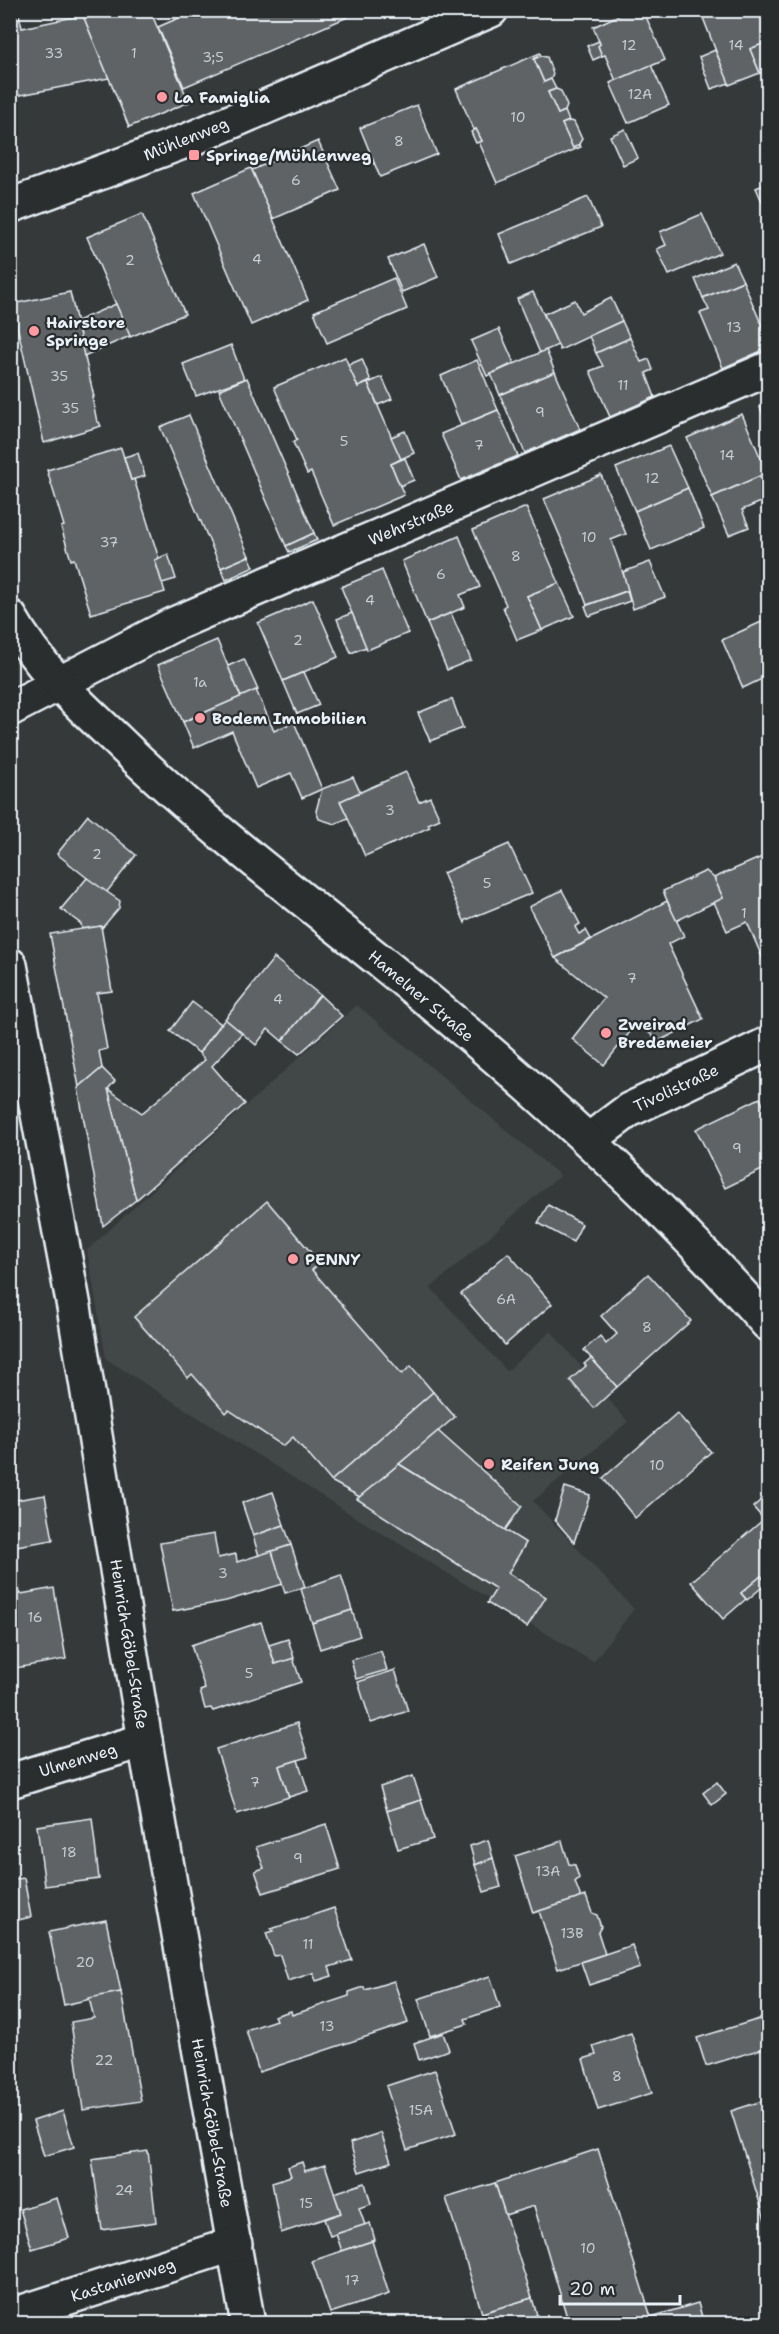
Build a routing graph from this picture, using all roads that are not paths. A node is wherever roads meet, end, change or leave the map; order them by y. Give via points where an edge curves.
1 (491, 10) edge
2 (10, 206) edge
3 (768, 369) edge
4 (10, 617) edge
5 (58, 684) junction
6 (10, 709) edge
7 (10, 965) edge
8 (768, 1044) edge
9 (589, 1140) junction
10 (768, 1324) edge
11 (145, 1740) junction
12 (10, 1781) edge
13 (235, 2244) junction
14 (10, 2316) edge
15 (248, 2324) edge

1 - 2 street, Mühlenweg via 191,139
3 - 5 street, Wehrstraße via 172,625
4 - 5 street, Hamelner Straße
5 - 6 street
5 - 9 street, Hamelner Straße via 165,786 421,994
7 - 11 street, Heinrich-Göbel-Straße via 74,1307
8 - 9 street, Tivolistraße via 629,1110
9 - 10 street, Hamelner Straße
11 - 12 street, Ulmenweg
11 - 13 street, Heinrich-Göbel-Straße
13 - 14 street, Kastanienweg
13 - 15 street, Heinrich-Göbel-Straße

